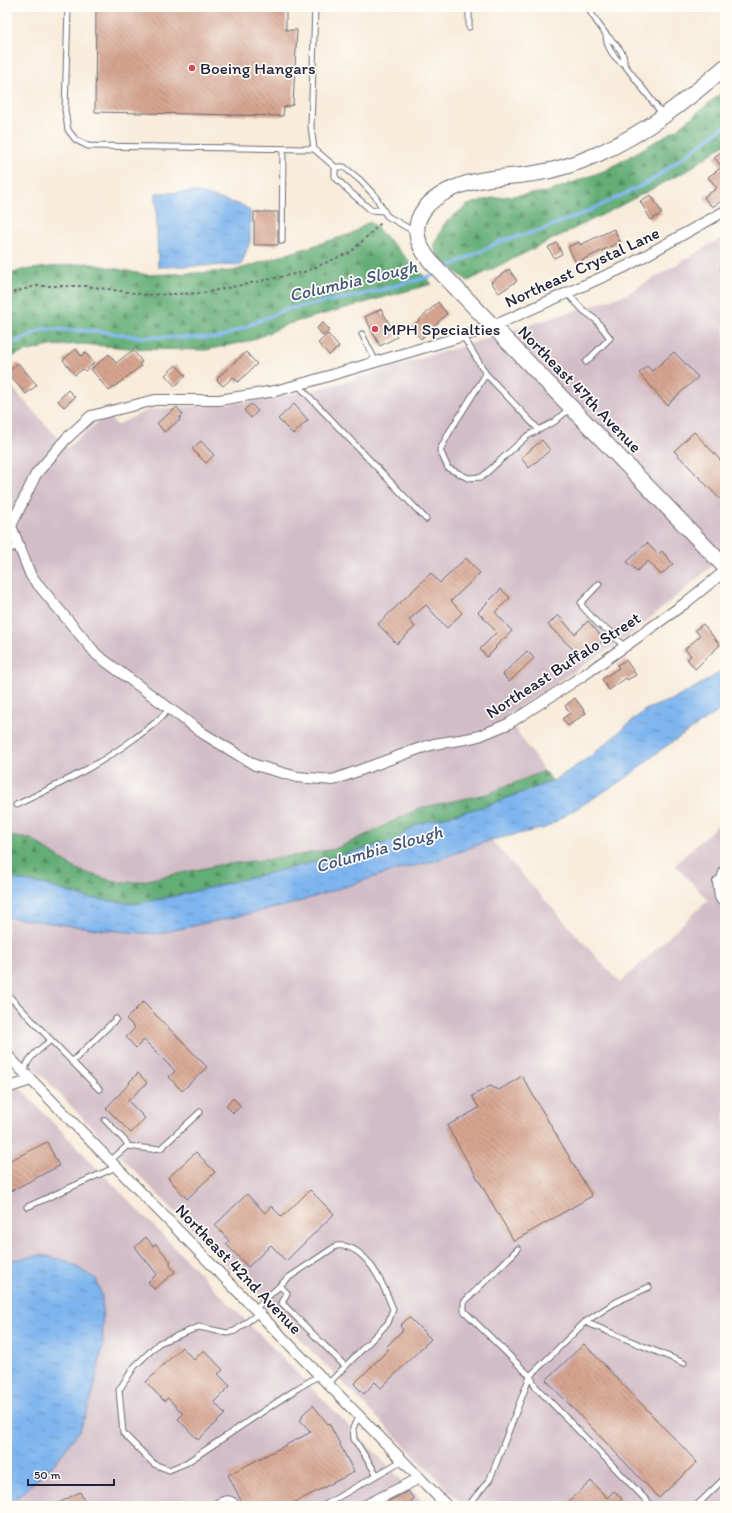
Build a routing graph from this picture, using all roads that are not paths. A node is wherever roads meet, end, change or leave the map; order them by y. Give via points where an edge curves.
1 (68, 7) edge
2 (315, 7) edge
3 (469, 7) edge
4 (588, 7) edge
5 (469, 27) dead end
6 (606, 34) junction
7 (624, 64) junction
8 (725, 67) edge
9 (663, 116) junction
10 (314, 148) junction
11 (284, 149) junction
12 (335, 167) junction
13 (383, 210) junction
14 (725, 211) edge
15 (416, 232) junction
16 (282, 242) dead end
17 (567, 293) junction
18 (492, 326) junction
19 (362, 334) dead end
20 (463, 336) junction
21 (376, 362) junction
22 (586, 362) dead end
23 (486, 374) junction
24 (298, 385) junction
25 (571, 407) junction
26 (538, 430) junction
27 (61, 445) joint
28 (426, 519) dead end
29 (19, 545) junction
30 (7, 551) edge
31 (725, 567) edge
32 (725, 571) edge
33 (599, 584) dead end
34 (624, 647) junction
35 (170, 708) junction
36 (16, 805) dead end
37 (725, 863) edge
38 (718, 882) joint
39 (725, 904) edge
40 (7, 994) edge
41 (116, 1019) dead end
42 (51, 1040) junction
43 (7, 1055) edge
44 (72, 1062) junction
45 (28, 1077) junction
46 (7, 1088) edge
47 (100, 1089) dead end
48 (200, 1112) dead end
49 (104, 1120) dead end
50 (126, 1146) junction
51 (113, 1164) junction
52 (27, 1207) dead end
53 (518, 1249) dead end
54 (280, 1286) junction
55 (649, 1287) dead end
56 (257, 1311) junction
57 (585, 1322) junction
58 (684, 1363) dead end
59 (345, 1366) junction
60 (320, 1375) junction
61 (530, 1376) junction
62 (328, 1384) junction
63 (359, 1415) junction
64 (403, 1460) junction
65 (377, 1476) junction
66 (420, 1478) junction
67 (725, 1478) edge
68 (210, 1506) edge
69 (239, 1506) edge
70 (324, 1506) edge
71 (364, 1506) edge
72 (447, 1506) edge
73 (468, 1506) edge
74 (652, 1506) edge
75 (696, 1506) edge

1 - 11 lane via 65,110 68,130 76,140 88,146
2 - 10 lane via 311,127
3 - 5 lane
4 - 6 lane
6 - 7 lane via 625,56
6 - 7 lane via 606,43 618,61
7 - 9 lane
8 - 9 street
9 - 15 street via 612,147 567,166 537,173 476,181 454,188 437,198 423,211 418,218
10 - 11 lane
10 - 12 lane
11 - 16 lane
12 - 13 lane via 344,167 360,180 375,196
12 - 13 lane via 335,177 348,191 371,210
13 - 15 lane via 387,216
14 - 17 street, Northeast Crystal Lane via 637,260
15 - 18 street, Northeast 47th Avenue via 422,250 432,263
17 - 18 street, Northeast Crystal Lane
17 - 22 lane via 596,320 610,338
18 - 20 street, Northeast Crystal Lane
18 - 25 street, Northeast 47th Avenue
19 - 21 lane
20 - 21 street, Northeast Crystal Lane
20 - 23 lane
21 - 24 street, Northeast Crystal Lane
23 - 26 lane
23 - 26 lane via 440,450 448,468 468,478 482,477 527,436
24 - 27 street, Northeast Crystal Lane via 220,400 155,400 91,416
24 - 28 lane
25 - 26 lane via 554,422
25 - 31 street, Northeast 47th Avenue
27 - 29 street, Northeast Buffalo Street via 36,474 11,526
29 - 30 lane
29 - 35 street, Northeast Buffalo Street via 31,576 97,655
32 - 34 street, Northeast Buffalo Street
33 - 34 lane via 581,603 582,606
34 - 35 street, Northeast Buffalo Street via 508,724 493,731 466,739 434,744 333,780 296,777 255,765 204,734
35 - 36 lane via 160,720 115,754 71,779
37 - 38 lane
38 - 39 street via 720,897
40 - 42 lane
41 - 44 lane
42 - 44 lane
42 - 45 lane via 28,1061 25,1066
43 - 45 street, Northeast 42nd Avenue
44 - 47 lane
45 - 46 street
45 - 51 street, Northeast 42nd Avenue
48 - 50 lane via 161,1148
49 - 50 lane via 127,1143
50 - 51 lane
51 - 52 lane
51 - 56 street, Northeast 42nd Avenue
53 - 61 lane via 464,1302 464,1311
54 - 56 lane
54 - 59 lane via 287,1293 282,1303
54 - 59 lane via 336,1246 345,1245 361,1253 382,1282 393,1309 388,1323
55 - 57 lane via 616,1302
56 - 60 street, Northeast 42nd Avenue
56 - 60 lane via 234,1331 227,1333 199,1327 158,1343 135,1366 119,1390 123,1433 154,1464 169,1470 186,1463
57 - 58 lane
57 - 61 lane
59 - 62 lane
60 - 62 street, Northeast 42nd Avenue
61 - 73 lane via 490,1479
61 - 74 lane via 536,1387
62 - 63 street, Northeast 42nd Avenue
63 - 64 street, Northeast 42nd Avenue
63 - 65 lane via 353,1428 354,1439
64 - 65 lane
64 - 66 street, Northeast 42nd Avenue
65 - 70 lane
66 - 71 street
66 - 72 street, Northeast 42nd Avenue
67 - 75 lane
68 - 69 lane via 225,1498 234,1500

